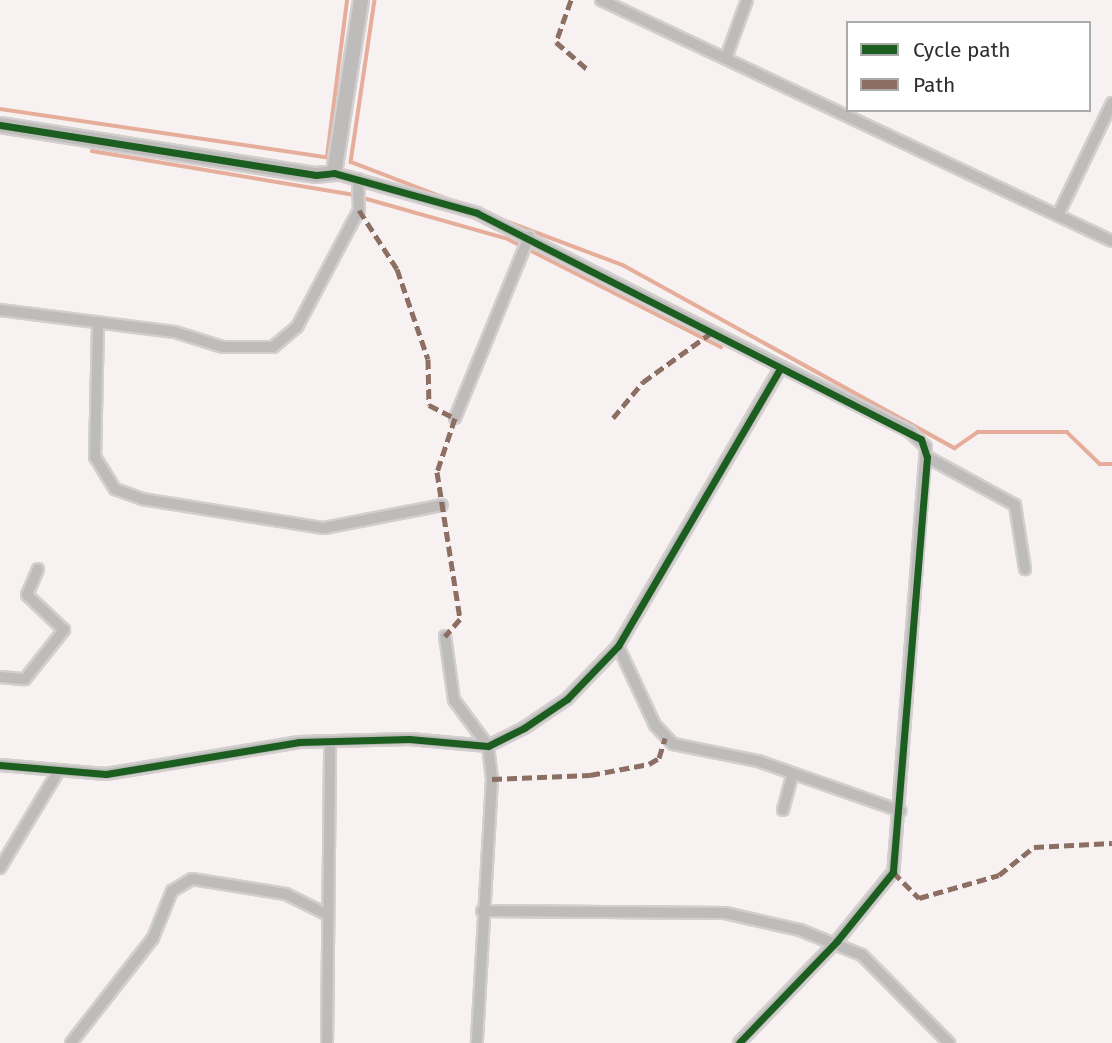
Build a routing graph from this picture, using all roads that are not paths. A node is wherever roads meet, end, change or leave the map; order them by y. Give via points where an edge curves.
1 (361, 0) edge
2 (601, 0) edge
3 (747, 0) edge
4 (727, 55) junction
5 (1112, 103) edge
6 (0, 125) edge
7 (334, 173) junction
8 (358, 179) junction
9 (1059, 214) junction
10 (529, 237) junction
11 (1112, 242) edge
12 (0, 310) edge
13 (98, 326) junction
14 (779, 369) junction
15 (455, 418) dead end
16 (927, 457) junction
17 (442, 505) dead end
18 (38, 569) dead end
19 (1025, 569) dead end
20 (445, 636) dead end
21 (618, 646) junction
22 (0, 677) edge
23 (330, 741) junction
24 (488, 746) junction
25 (0, 765) edge
26 (58, 772) junction
27 (792, 777) junction
28 (783, 810) dead end
29 (901, 811) junction
30 (0, 868) edge
31 (482, 911) junction
32 (326, 914) junction
33 (837, 941) junction
34 (71, 1043) edge
35 (327, 1043) edge
36 (477, 1043) edge
37 (739, 1043) edge
38 (949, 1043) edge

1 - 7 street
2 - 4 street
3 - 4 street
4 - 9 street via 994,189
5 - 9 street
6 - 7 street via 316,176
7 - 8 street
8 - 10 street via 477,213
8 - 13 street via 359,210 297,327 273,347 257,351 175,332
9 - 11 street
10 - 14 street
10 - 15 street
12 - 13 street
13 - 17 street via 95,457 115,489 142,499 312,528 352,526
14 - 16 street via 909,431 922,439
14 - 21 street
16 - 19 street via 1015,505
16 - 29 street
18 - 22 street via 27,595 64,630 25,679
20 - 24 street via 454,701
21 - 24 street via 567,699
21 - 27 street via 668,741 758,761
23 - 24 street
23 - 26 street via 244,749 163,769
23 - 32 street
24 - 31 street via 493,799
25 - 26 street
26 - 30 street
27 - 28 street
27 - 29 street
29 - 33 street via 893,872
31 - 33 street via 725,913
31 - 36 street
32 - 34 street via 286,894 192,879 172,891 153,937
32 - 35 street
33 - 37 street
33 - 38 street via 862,956

